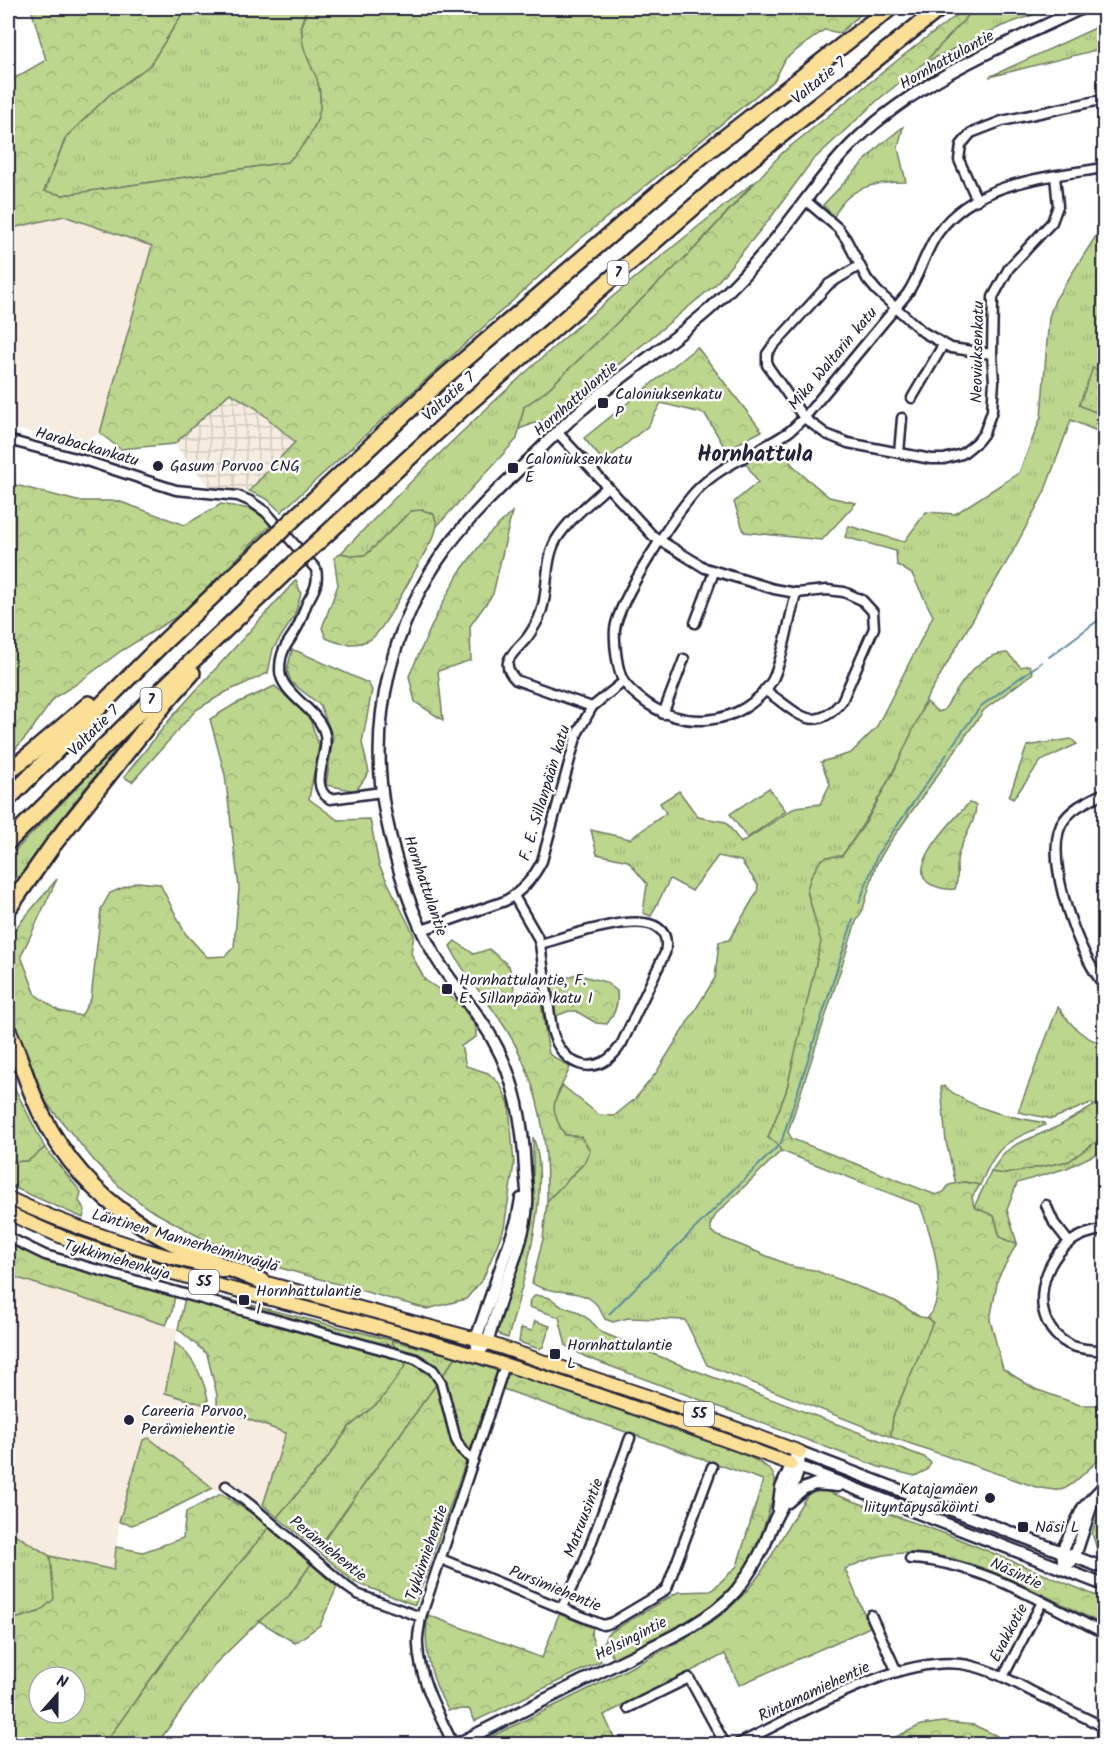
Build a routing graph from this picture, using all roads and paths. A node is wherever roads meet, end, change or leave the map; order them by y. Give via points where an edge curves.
1 (890, 8) edge
2 (940, 8) edge
3 (1082, 8) edge
4 (1104, 103) edge
5 (1104, 168) edge
6 (1055, 176) junction
7 (805, 200) junction
8 (977, 200) junction
9 (859, 266) junction
10 (895, 309) junction
11 (943, 345) junction
12 (992, 354) junction
13 (912, 398) dead end
14 (804, 418) junction
15 (902, 418) dead end
16 (557, 432) junction
17 (8, 440) edge
18 (899, 453) junction
19 (608, 487) junction
20 (660, 541) junction
21 (714, 572) junction
22 (796, 593) junction
23 (248, 606) junction
24 (695, 623) dead end
25 (165, 640) junction
26 (684, 659) dead end
27 (623, 682) junction
28 (764, 690) junction
29 (592, 707) junction
30 (663, 714) junction
31 (8, 771) edge
32 (382, 792) junction
33 (1104, 793) edge
34 (8, 799) edge
35 (8, 842) edge
36 (514, 896) junction
37 (8, 909) edge
38 (422, 930) junction
39 (540, 944) junction
40 (1104, 985) edge
41 (8, 1031) edge
42 (8, 1198) edge
43 (1046, 1205) dead end
44 (8, 1213) edge
45 (1104, 1230) edge
46 (8, 1237) edge
47 (1070, 1242) junction
48 (261, 1281) junction
49 (482, 1341) junction
50 (1104, 1351) edge
51 (477, 1355) junction
52 (503, 1371) dead end
53 (630, 1438) dead end
54 (800, 1452) junction
55 (473, 1461) junction
56 (795, 1466) junction
57 (712, 1467) dead end
58 (226, 1486) dead end
59 (1104, 1486) edge
60 (852, 1488) junction
61 (1095, 1495) junction
62 (785, 1504) junction
63 (777, 1515) junction
64 (1062, 1551) junction
65 (1075, 1557) junction
66 (441, 1559) junction
67 (910, 1559) dead end
68 (1104, 1568) edge
69 (1064, 1569) junction
70 (1104, 1585) edge
71 (1042, 1602) junction
72 (562, 1607) junction
73 (872, 1615) dead end
74 (421, 1617) junction
75 (1104, 1634) edge
76 (897, 1672) junction
77 (1003, 1677) junction
78 (628, 1708) dead end
79 (1104, 1727) edge
80 (455, 1744) edge
81 (725, 1744) edge
82 (738, 1744) edge

1 - 25 highway, Valtatie 7 / 7 via 704,154 458,366
2 - 23 highway, Valtatie 7 / 7 via 727,178 464,407
3 - 7 street, Hornhattulantie via 970,60 911,95 858,139
4 - 8 street via 1096,100 1002,121 971,134 961,145 959,160
5 - 6 street, Mika Waltarin katu
6 - 8 street, Mika Waltarin katu via 1016,183
6 - 12 street, Neoviuksenkatu via 1058,206 1052,222 1008,268 993,297
7 - 9 street via 838,228
7 - 16 street, Hornhattulantie via 752,267 716,303
8 - 10 street, Mika Waltarin katu via 937,234 913,285
9 - 10 street
9 - 14 street, Neoviuksenkatu via 829,284 767,354 766,365
10 - 11 street
10 - 14 street, Mika Waltarin katu
11 - 12 street
11 - 13 street
12 - 18 street, Neoviuksenkatu via 993,405 977,442 962,454 944,459
14 - 18 street, Neoviuksenkatu via 838,440
14 - 20 street, Mika Waltarin katu via 705,483
15 - 18 street
16 - 19 street
16 - 32 street, Hornhattulantie via 467,523 414,601 385,688 380,738
17 - 32 street, Harabackankatu via 176,490 238,496 267,512 316,569 318,578 282,654 280,670 286,686 315,715 325,733 322,792 330,799
19 - 20 street
19 - 29 street via 573,519 557,540 540,616 511,654 507,666 516,680
20 - 21 street
20 - 27 street, Mika Waltarin katu via 623,604 615,628
21 - 22 street
21 - 24 street
22 - 28 street via 776,672
22 - 28 street via 827,590 862,600 873,612 874,628 842,701 827,716 801,716
23 - 35 highway, Valtatie 7 / 7
23 - 37 highway via 167,701 53,845
25 - 31 highway
25 - 34 highway, Valtatie 7 / 7
26 - 30 street
27 - 29 street, F. E. Sillanpään katu
27 - 30 street
28 - 30 street via 741,709 722,718 687,720
29 - 36 street, F. E. Sillanpään katu via 570,757 539,868
32 - 38 street, Hornhattulantie via 400,870
33 - 40 street via 1079,806 1065,819 1056,852 1067,909
36 - 38 street, F. E. Sillanpään katu
36 - 39 street
38 - 49 street, Hornhattulantie via 434,955 492,1037 514,1090 522,1128 526,1218
39 - 39 street via 555,1043 565,1057 580,1064 604,1062 622,1043 665,953 664,932 645,923 622,923
41 - 48 highway via 42,1115 66,1155 112,1206 203,1258
42 - 48 main road, Läntinen Mannerheiminväylä / 55 via 76,1227 140,1248
43 - 47 street via 1054,1223
44 - 51 main road, Läntinen Mannerheiminväylä / 55 via 126,1259
45 - 47 street
46 - 55 street, Tykkimiehenkuja via 45,1255 416,1359 441,1382 456,1440
47 - 50 street via 1047,1273 1042,1307 1056,1335 1067,1343
48 - 49 main road, Läntinen Mannerheiminväylä / 55
49 - 51 street, Hornhattulantie
49 - 54 main road, Läntinen Mannerheiminväylä / 55
51 - 56 main road, Läntinen Mannerheiminväylä / 55 via 661,1416
52 - 55 street, Tykkimiehentie
53 - 72 street, Matruusintie via 583,1565
54 - 56 street, Helsingintie
54 - 64 street, Läntinen Mannerheiminväylä
55 - 66 street, Tykkimiehentie
56 - 60 street, Läntinen Mannerheiminväylä
56 - 62 street, Helsingintie
56 - 63 street, Helsingintie via 781,1488
57 - 72 street, Pursimiehentie via 671,1580 663,1592 603,1625
58 - 74 street, Perämiehentie via 357,1594
59 - 61 street
60 - 62 street, Helsingintie via 815,1484
60 - 69 street, Läntinen Mannerheiminväylä
61 - 64 street via 1083,1508
61 - 65 street
62 - 63 street, Helsingintie
63 - 80 street, Helsingintie via 749,1572 721,1605 656,1644
64 - 65 street, Läntinen Mannerheiminväylä
64 - 69 street
65 - 68 street, Läntinen Mannerheiminväylä
65 - 69 street
66 - 72 street, Pursimiehentie
66 - 74 street, Tykkimiehentie
67 - 71 street, Näsintie via 955,1565
69 - 70 street, Läntinen Mannerheiminväylä
71 - 75 street, Näsintie
71 - 77 street, Evakkotie
73 - 76 street
74 - 80 street, Tykkimiehentie via 420,1664
76 - 77 street, Rintamamiehentie via 955,1663
76 - 82 street, Rintamamiehentie via 859,1684
77 - 79 street, Rintamamiehentie
78 - 81 street via 689,1678

